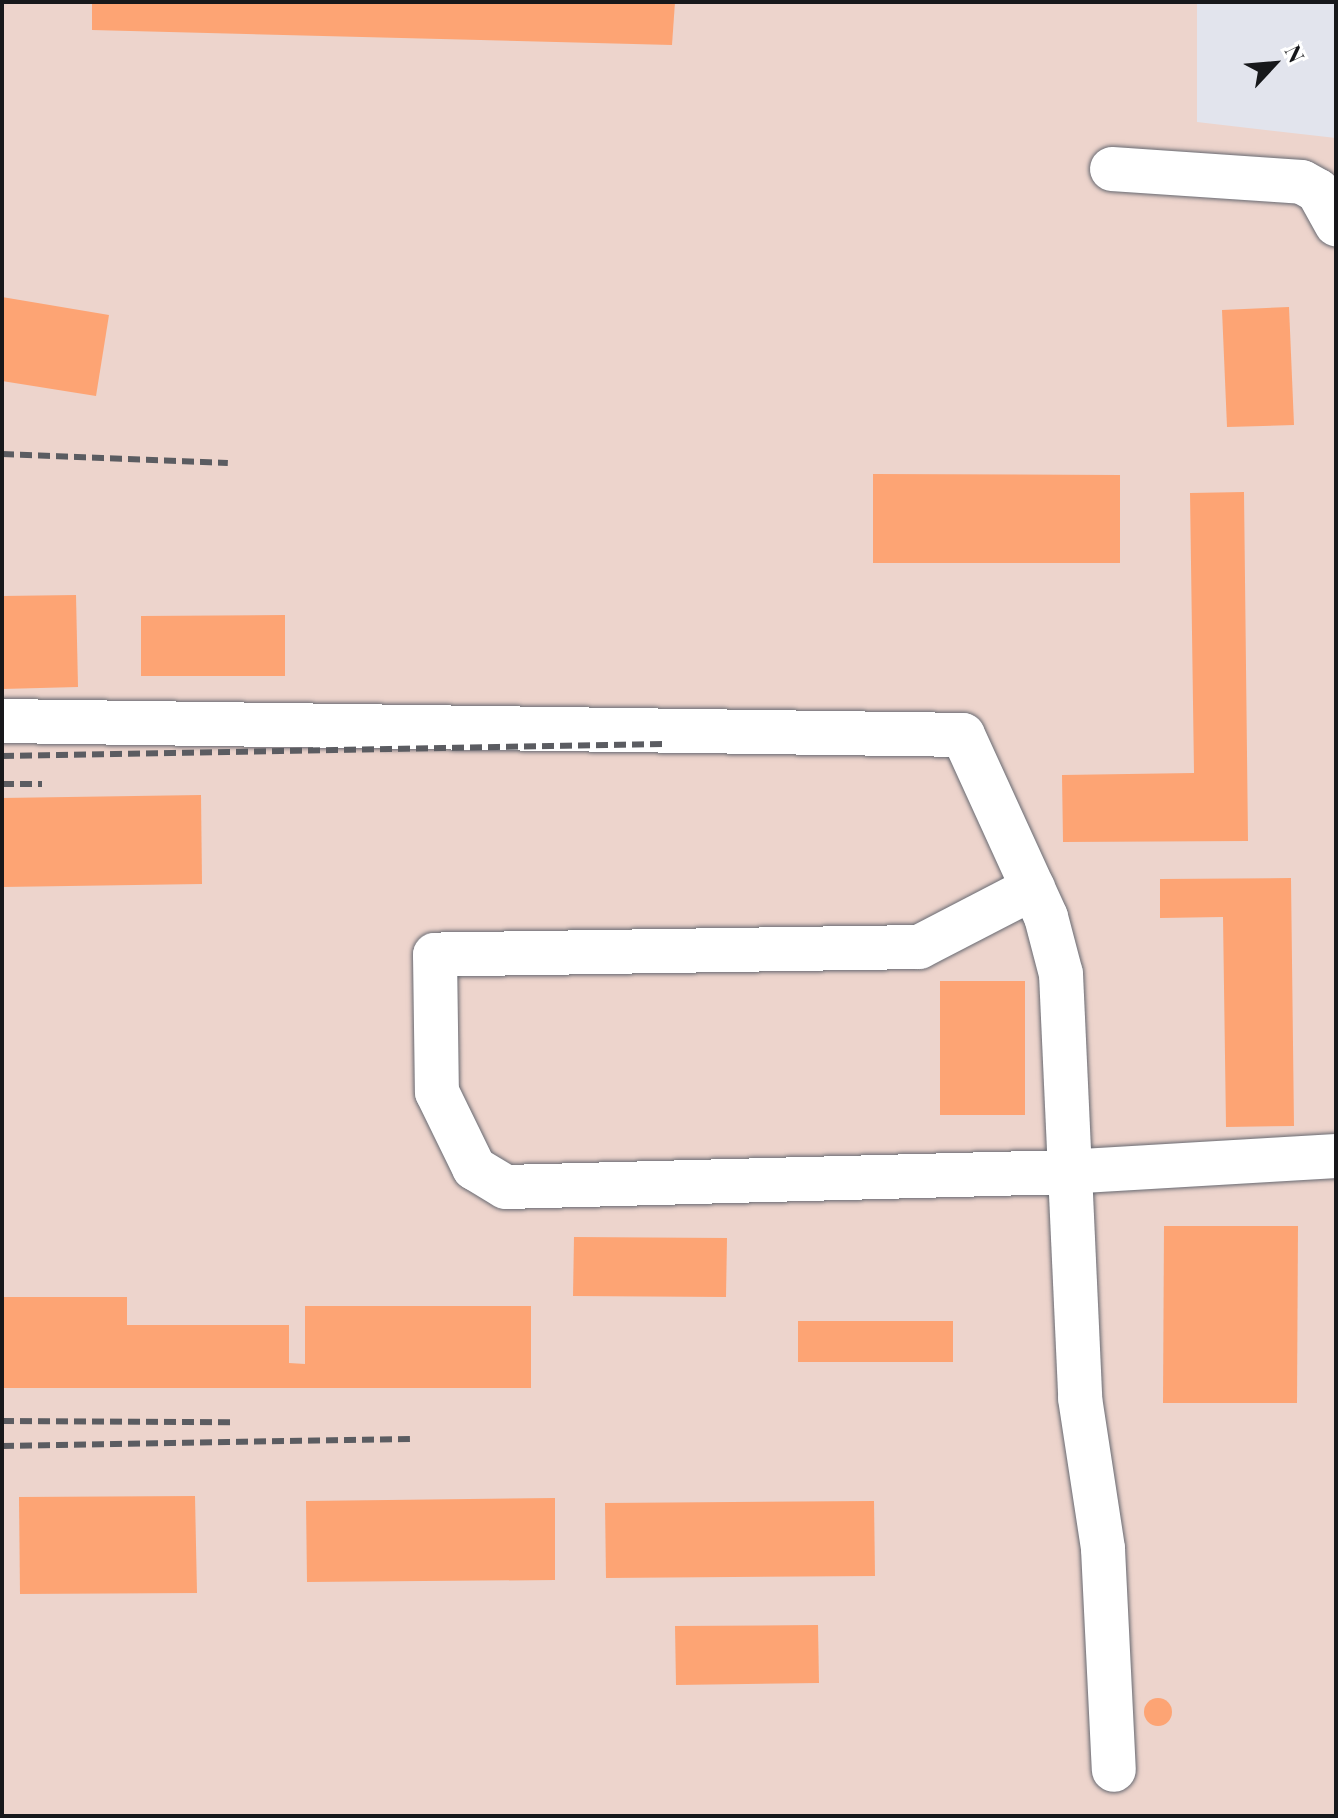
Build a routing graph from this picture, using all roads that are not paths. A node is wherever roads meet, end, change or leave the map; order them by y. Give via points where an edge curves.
1 (1112, 169) dead end
2 (1336, 224) edge
3 (2, 721) edge
4 (1033, 888) junction
5 (1336, 1156) edge
6 (1066, 1172) junction
7 (1114, 1770) dead end

1 - 2 street via 1302,182 1318,191
3 - 4 street via 963,735
4 - 6 street via 1061,974
4 - 6 street via 919,947 435,955 434,1069 459,1147 474,1168 506,1187
5 - 6 street
6 - 7 street via 1081,1422 1103,1549

